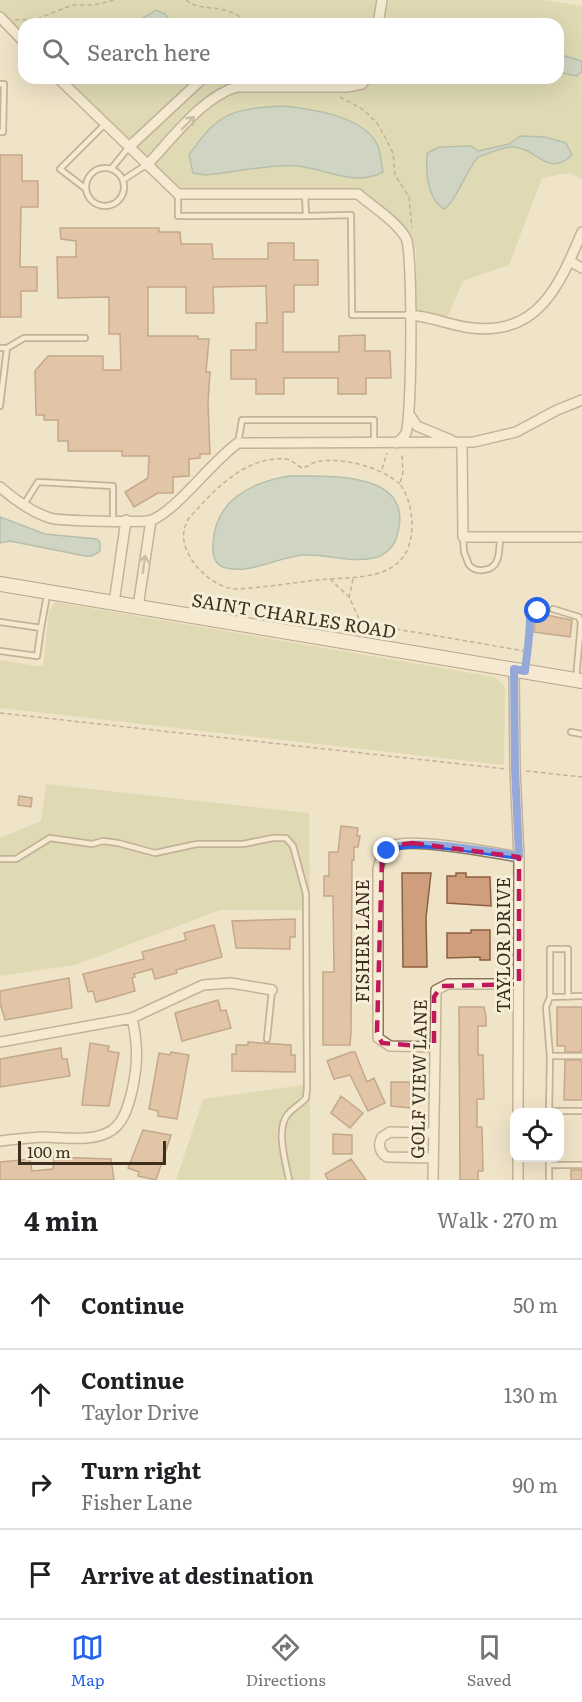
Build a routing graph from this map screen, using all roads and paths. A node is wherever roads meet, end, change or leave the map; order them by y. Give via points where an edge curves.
1 (115, 0) edge
2 (186, 0) edge
3 (382, 0) edge
4 (40, 18) edge
5 (241, 18) edge
6 (379, 18) edge
7 (3, 20) edge
8 (18, 20) edge
9 (18, 36) edge
10 (0, 84) edge
11 (64, 84) edge
12 (197, 84) edge
13 (278, 84) edge
14 (322, 84) edge
15 (362, 84) edge
16 (331, 95) dead end
17 (105, 124) junction
18 (0, 132) edge
19 (129, 147) junction
20 (147, 165) junction
21 (111, 169) junction
22 (123, 180) junction
23 (86, 189) junction
24 (178, 194) junction
25 (305, 195) junction
26 (306, 216) junction
27 (412, 230) dead end
28 (582, 232) edge
29 (569, 261) junction
30 (582, 268) edge
31 (410, 315) junction
32 (85, 338) dead end
33 (0, 348) edge
34 (7, 348) junction
35 (582, 400) edge
36 (0, 406) edge
37 (410, 414) junction
38 (238, 443) junction
39 (375, 443) junction
40 (462, 443) junction
41 (401, 445) junction
42 (387, 449) dead end
43 (382, 470) junction
44 (400, 484) junction
45 (0, 487) edge
46 (23, 506) junction
47 (113, 520) junction
48 (126, 520) junction
49 (151, 520) junction
50 (464, 537) junction
51 (500, 537) junction
52 (582, 537) edge
53 (353, 578) junction
54 (330, 579) junction
55 (0, 584) edge
56 (47, 592) junction
57 (349, 597) junction
58 (114, 603) junction
59 (138, 607) junction
60 (553, 609) dead end
61 (538, 611) dead end
62 (0, 622) edge
63 (41, 628) junction
64 (0, 651) edge
65 (525, 651) junction
66 (520, 670) junction
67 (579, 680) edge
68 (0, 712) edge
69 (571, 732) dead end
70 (582, 734) edge
71 (497, 768) dead end
72 (515, 769) junction
73 (582, 777) edge
74 (519, 856) junction
75 (0, 859) edge
76 (519, 984) junction
77 (272, 990) joint
78 (582, 996) edge
79 (550, 997) junction
80 (568, 997) junction
81 (132, 1018) junction
82 (267, 1039) dead end
83 (0, 1042) edge
84 (434, 1047) junction
85 (550, 1056) junction
86 (582, 1056) edge
87 (518, 1108) edge
88 (549, 1108) edge
89 (582, 1111) edge
90 (564, 1112) edge
91 (434, 1133) junction
92 (0, 1142) edge
93 (433, 1158) junction
94 (518, 1162) edge
95 (549, 1165) joint
96 (582, 1165) edge
97 (289, 1180) edge
98 (433, 1180) edge
99 (518, 1180) edge
100 (549, 1180) edge

1 - 4 path via 72,5
2 - 5 path via 194,5 231,10
3 - 6 street
7 - 8 path
7 - 9 street
10 - 18 lane via 4,84
11 - 17 street
12 - 19 street
20 -> 13 street via 210,99 237,87
14 - 15 street
16 - 27 path via 364,110 386,137 393,153 394,175 411,203
17 - 19 street
17 - 23 lane via 60,169
19 - 20 street
19 - 21 lane
20 - 22 lane
20 - 24 street
21 - 22 lane
21 - 23 lane via 100,168 91,174
22 - 23 lane via 122,196 110,206 94,202
24 - 25 street
24 - 26 lane via 178,216
25 - 26 lane
25 - 31 street via 358,194 406,238
26 - 31 lane via 351,215 352,315
28 - 29 street
29 - 30 street
29 - 31 street via 547,302 519,324 496,329 471,328 430,316
31 - 37 street
32 - 34 lane via 24,338
33 - 34 lane
34 - 36 lane
35 - 40 street via 516,432
37 - 40 street via 417,426
37 - 41 street
38 - 39 street
38 - 39 lane via 242,420 374,420
38 - 49 street
39 - 41 street
40 - 41 street
40 - 50 street
41 - 44 path
42 - 43 path
43 - 44 path
43 - 54 path via 330,461 317,461 302,468 289,460 266,462 241,471 220,486 185,525 185,540 196,566 205,577 224,588
44 - 53 path via 411,512 406,554 381,574
45 - 46 street
46 - 47 street via 52,519
46 - 47 lane via 38,482 113,486
47 - 48 street
48 - 49 street
48 - 58 street
59 -> 49 street
50 - 51 street
50 - 51 lane via 469,565 480,571 496,564
51 - 52 street
53 - 54 path
53 - 57 path
54 - 57 path
55 - 56 street, SAINT CHARLES ROAD
56 - 58 street, SAINT CHARLES ROAD
56 - 63 lane
57 - 65 path via 361,623
58 - 59 street, SAINT CHARLES ROAD
59 - 66 street, SAINT CHARLES ROAD
60 - 67 lane via 579,616
61 - 65 path via 530,617 530,643
62 - 63 lane
63 - 64 lane via 37,656
65 - 66 path
66 - 67 street, SAINT CHARLES ROAD
66 - 72 street, TAYLOR DRIVE
68 - 71 path
69 - 70 lane
72 - 73 path
72 - 74 street, TAYLOR DRIVE
74 - 76 street, TAYLOR DRIVE
74 - 84 street, FISHER LANE via 412,843 393,846 382,857 378,869 378,1038 390,1046
75 - 97 lane via 16,859 50,838 118,843 155,853 216,842 243,844 286,838 293,846 306,894 307,1088 306,1098 283,1122
76 - 84 street, GOLF VIEW LANE via 441,986 434,997
76 - 87 street, TAYLOR DRIVE
77 - 81 street via 231,983 204,985
77 - 82 lane
78 - 80 lane
79 - 80 lane
79 - 80 lane via 550,949 568,949
79 - 85 lane via 546,1006
81 - 83 street
81 - 92 street via 138,1041 138,1066 128,1109 120,1123 108,1133 88,1138 38,1137
84 - 91 street, GOLF VIEW LANE
85 - 86 lane
85 - 88 lane
89 - 90 lane
91 - 93 street, GOLF VIEW LANE
91 - 93 street via 390,1132 379,1144 387,1157
93 - 98 street, GOLF VIEW LANE
94 - 99 street
95 - 96 lane
95 - 100 lane

